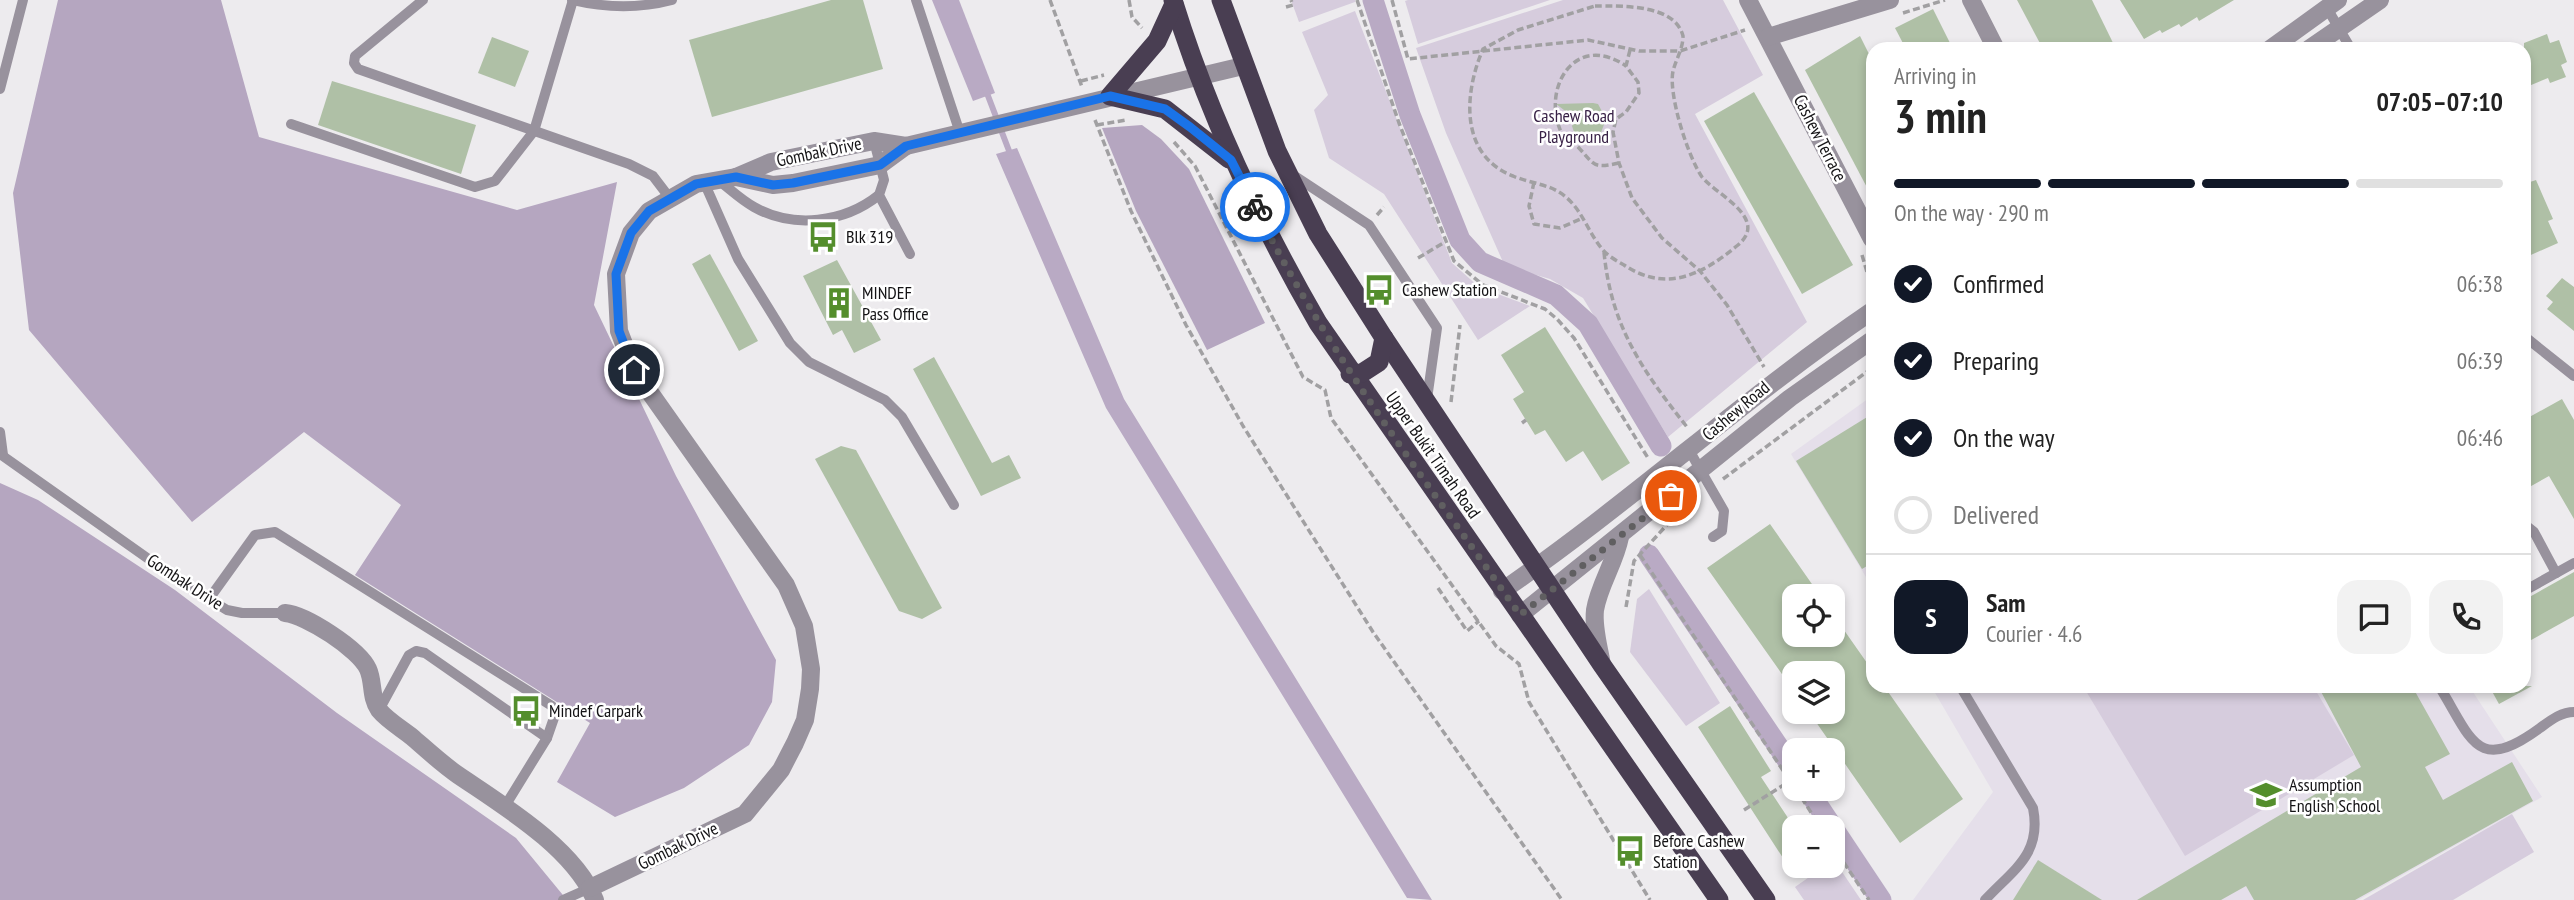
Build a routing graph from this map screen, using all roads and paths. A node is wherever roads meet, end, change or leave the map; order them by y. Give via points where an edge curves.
1 (23, 0) edge
2 (423, 0) edge
3 (572, 0) edge
4 (672, 0) edge
5 (916, 0) edge
6 (1050, 0) edge
7 (1129, 0) edge
8 (1221, 0) edge
9 (1291, 0) edge
10 (1357, 0) edge
11 (1392, 0) edge
12 (1748, 0) edge
13 (1890, 0) edge
14 (1945, 0) edge
15 (1971, 0) edge
16 (2380, 0) edge
17 (1173, 2) edge
18 (2332, 4) edge
19 (2360, 6) edge
20 (1286, 7) dead end
21 (1903, 13) dead end
22 (2339, 29) junction
23 (1764, 30) junction
24 (1145, 32) dead end
25 (1992, 42) edge
26 (2280, 42) edge
27 (2320, 42) edge
28 (2347, 42) edge
29 (1483, 49) junction
30 (1630, 50) junction
31 (1681, 51) junction
32 (1243, 66) junction
33 (1626, 66) junction
34 (1198, 78) junction
35 (1080, 81) dead end
36 (0, 89) edge
37 (1110, 96) junction
38 (290, 124) dead end
39 (1097, 125) dead end
40 (534, 131) junction
41 (960, 133) junction
42 (1167, 135) dead end
43 (874, 141) junction
44 (906, 146) junction
45 (1231, 160) junction
46 (1619, 163) junction
47 (880, 165) junction
48 (1287, 171) junction
49 (719, 180) junction
50 (1534, 182) junction
51 (879, 195) junction
52 (669, 197) junction
53 (1583, 218) junction
54 (1866, 227) edge
55 (1445, 242) junction
56 (1604, 252) junction
57 (910, 254) dead end
58 (1418, 258) dead end
59 (1700, 271) junction
60 (1866, 315) edge
61 (1460, 325) dead end
62 (1384, 338) junction
63 (2531, 342) edge
64 (1866, 344) edge
65 (1766, 369) dead end
66 (1866, 372) edge
67 (1350, 374) junction
68 (2574, 376) edge
69 (1427, 402) junction
70 (1455, 412) dead end
71 (0, 432) edge
72 (1690, 432) dead end
73 (1, 455) edge
74 (1682, 456) junction
75 (1650, 461) dead end
76 (1701, 471) junction
77 (1711, 488) junction
78 (1675, 504) junction
79 (954, 505) dead end
80 (2531, 530) edge
81 (1620, 537) junction
82 (1713, 537) dead end
83 (1640, 555) junction
84 (2574, 563) edge
85 (1537, 567) junction
86 (2556, 573) junction
87 (2531, 587) edge
88 (1438, 588) dead end
89 (1552, 590) junction
90 (1502, 591) junction
91 (209, 599) junction
92 (1626, 607) dead end
93 (285, 613) joint
94 (1520, 615) junction
95 (1479, 621) junction
96 (1602, 665) junction
97 (1964, 693) edge
98 (2443, 693) edge
99 (379, 710) junction
100 (2574, 712) edge
101 (547, 737) junction
102 (1782, 769) edge
103 (1782, 786) edge
104 (505, 806) junction
105 (1744, 810) dead end
106 (1845, 864) edge
107 (592, 894) edge
108 (563, 900) edge
109 (1562, 900) edge
110 (1650, 900) edge
111 (1718, 900) edge
112 (1766, 900) edge
113 (1869, 900) edge
114 (1985, 900) edge

1 - 36 lane
2 - 40 lane via 355,56 358,69
3 - 4 lane via 610,8
3 - 40 lane
5 - 41 lane
6 - 35 path
7 - 24 path via 1132,17
8 - 32 highway, Upper Bukit Timah Road
9 - 20 path via 1293,5
10 - 55 path
11 - 29 path via 1408,59
12 - 23 street, Cashew Terrace
13 - 23 street
14 - 21 path
15 - 25 street
16 - 19 street
17 - 34 highway, Upper Bukit Timah Road
17 - 37 highway via 1157,41
18 - 22 lane
18 - 26 street
19 - 22 street
22 - 27 street
22 - 28 lane
23 - 31 path
23 - 54 street, Cashew Terrace
29 - 30 path via 1588,40
29 - 31 path via 1518,30 1595,6 1630,6 1671,18 1681,29
29 - 50 path via 1472,80 1470,128 1494,165
30 - 31 path
30 - 33 path
31 - 59 path via 1671,94 1677,116 1702,177 1742,212 1747,227 1741,242
32 - 34 street, Gombak Drive
32 - 48 highway, Upper Bukit Timah Road
33 - 46 path via 1638,82 1639,93 1614,125
33 - 46 path via 1606,55 1581,57 1562,72 1554,108 1561,132 1588,161 1597,166
34 - 37 street, Gombak Drive
34 - 45 highway, Upper Bukit Timah Road
37 - 41 street, Gombak Drive
37 - 45 highway via 1165,109
38 - 40 lane via 475,187 495,181
39 - 109 path via 1186,325 1243,426 1373,632
40 - 52 lane via 629,164 653,176
41 - 44 street, Gombak Drive
42 - 95 path via 1195,166 1303,377 1325,390 1331,418
43 - 44 street, Gombak Drive
43 - 47 lane
43 - 49 street, Gombak Drive via 771,162
44 - 47 street, Gombak Drive
45 - 67 highway, Upper Bukit Timah Road via 1278,254
46 - 59 path via 1632,198 1662,238
47 - 49 street, Gombak Drive via 773,185
47 - 51 lane via 884,180
48 - 62 highway, Upper Bukit Timah Road via 1318,234
48 - 69 lane via 1369,225 1437,328
49 - 51 lane via 751,206 792,221 823,219
49 - 52 street, Gombak Drive
49 - 79 lane via 738,259 790,343 809,362 885,400 902,416
50 - 53 path via 1566,196
50 - 53 path via 1529,206 1534,224 1560,228
51 - 57 lane
52 - 107 street, Gombak Drive via 649,211 627,243 616,274 619,331 634,370 786,585 804,626 810,689 796,743 781,770 745,814
53 - 56 path
55 - 58 path
55 - 75 path via 1454,261 1483,285 1545,309 1557,319 1574,338
56 - 59 path via 1657,281
56 - 72 path via 1607,287 1618,321 1655,386
59 - 65 path
60 - 74 street, Cashew Road via 1776,379
61 - 70 path via 1450,399
62 - 67 highway via 1379,362 1362,373
62 - 69 highway, Upper Bukit Timah Road
63 - 68 lane
64 - 76 street, Cashew Road via 1790,398
66 - 77 path
67 - 90 highway, Upper Bukit Timah Road
69 - 85 highway, Upper Bukit Timah Road
71 - 73 lane
73 - 91 lane, Gombak Drive
74 - 76 lane
74 - 85 street, Cashew Road
76 - 77 lane
76 - 78 street, Cashew Road
77 - 82 lane via 1725,514 1721,531
78 - 81 street, Cashew Road via 1642,519
78 - 83 path
80 - 86 lane
81 - 89 street, Cashew Road
81 - 96 street via 1595,609
83 - 92 path via 1632,570
83 - 102 path
84 - 86 lane
85 - 89 highway, Upper Bukit Timah Road
85 - 90 street, Cashew Road
86 - 87 lane
88 - 95 path via 1468,631
89 - 94 street, Cashew Road
89 - 96 highway, Upper Bukit Timah Road
90 - 94 highway, Upper Bukit Timah Road
91 - 93 lane, Gombak Drive via 242,613
91 - 101 lane via 255,535 275,532 552,706 555,715
93 - 99 street, Gombak Drive via 310,619 359,658 368,669
94 - 111 highway, Upper Bukit Timah Road
95 - 110 path via 1496,646 1519,664 1529,702
96 - 112 highway, Upper Bukit Timah Road
97 - 114 lane via 2033,808 2037,828 2028,854
98 - 100 lane via 2474,743 2497,751 2515,747 2554,718
99 - 101 lane via 409,655 416,651
99 - 104 street
101 - 104 lane
103 - 105 path
104 - 107 street via 548,839
106 - 113 path
107 - 108 lane

